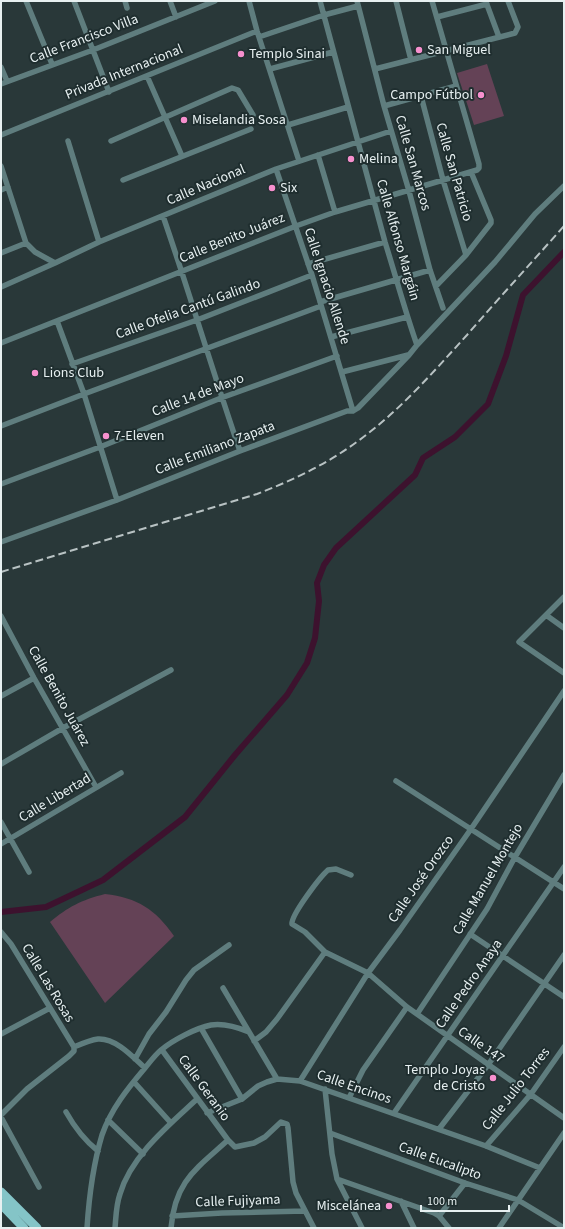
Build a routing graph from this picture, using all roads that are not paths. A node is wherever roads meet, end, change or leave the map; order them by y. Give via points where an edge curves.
1 (26, 1) edge
2 (74, 1) edge
3 (125, 1) edge
4 (170, 1) edge
5 (215, 1) edge
6 (249, 1) edge
7 (320, 1) edge
8 (396, 1) edge
9 (432, 1) edge
10 (508, 1) edge
11 (486, 2) edge
12 (357, 4) edge
13 (127, 8) dead end
14 (324, 15) junction
15 (437, 16) junction
16 (176, 17) junction
17 (257, 31) junction
18 (259, 37) junction
19 (499, 37) junction
20 (93, 50) junction
21 (447, 51) junction
22 (333, 52) junction
23 (411, 60) junction
24 (52, 64) junction
25 (1, 67) edge
26 (270, 69) junction
27 (375, 69) junction
28 (147, 76) junction
29 (4, 82) edge
30 (456, 86) junction
31 (109, 92) junction
32 (421, 96) junction
33 (348, 106) junction
34 (384, 106) junction
35 (253, 114) dead end
36 (164, 118) junction
37 (288, 125) junction
38 (251, 129) dead end
39 (391, 131) junction
40 (1, 135) edge
41 (68, 141) dead end
42 (111, 141) dead end
43 (358, 142) junction
44 (318, 155) junction
45 (182, 156) junction
46 (299, 161) junction
47 (1, 166) edge
48 (276, 169) junction
49 (474, 171) junction
50 (123, 180) dead end
51 (443, 180) junction
52 (564, 186) edge
53 (8, 187) junction
54 (1, 190) edge
55 (409, 191) junction
56 (374, 200) junction
57 (335, 212) junction
58 (163, 216) junction
59 (296, 226) junction
60 (99, 242) junction
61 (385, 242) junction
62 (26, 243) junction
63 (1, 254) edge
64 (466, 255) junction
65 (55, 263) junction
66 (308, 264) junction
67 (430, 270) junction
68 (182, 271) junction
69 (312, 275) junction
70 (397, 279) junction
71 (436, 286) junction
72 (1, 287) edge
73 (321, 304) junction
74 (442, 308) dead end
75 (407, 317) junction
76 (196, 320) junction
77 (57, 321) junction
78 (331, 337) junction
79 (1, 343) edge
80 (417, 346) junction
81 (205, 349) junction
82 (409, 355) junction
83 (337, 356) junction
84 (72, 364) junction
85 (342, 372) junction
86 (84, 394) junction
87 (221, 398) junction
88 (353, 411) junction
89 (1, 426) edge
90 (100, 447) junction
91 (240, 451) junction
92 (1, 484) edge
93 (117, 500) junction
94 (1, 542) edge
95 (564, 597) edge
96 (1, 616) edge
97 (546, 616) junction
98 (564, 628) edge
99 (171, 670) dead end
100 (564, 673) edge
101 (34, 678) junction
102 (564, 691) edge
103 (1, 696) edge
104 (63, 728) junction
105 (1, 764) edge
106 (121, 773) dead end
107 (564, 775) edge
108 (396, 781) dead end
109 (96, 787) junction
110 (1, 822) edge
111 (471, 829) junction
112 (11, 838) junction
113 (1, 844) edge
114 (515, 857) junction
115 (564, 867) edge
116 (29, 872) dead end
117 (351, 875) dead end
118 (554, 883) junction
119 (564, 889) edge
120 (1, 932) edge
121 (470, 934) junction
122 (229, 946) dead end
123 (325, 952) junction
124 (564, 955) edge
125 (503, 956) junction
126 (368, 973) junction
127 (544, 984) junction
128 (223, 988) dead end
129 (564, 997) edge
130 (407, 1007) junction
131 (50, 1008) junction
132 (417, 1014) junction
133 (201, 1028) junction
134 (249, 1032) junction
135 (1, 1034) edge
136 (448, 1036) junction
137 (254, 1041) junction
138 (74, 1047) junction
139 (564, 1047) edge
140 (162, 1050) junction
141 (135, 1059) junction
142 (488, 1065) junction
143 (145, 1068) junction
144 (277, 1079) junction
145 (300, 1081) junction
146 (134, 1082) junction
147 (324, 1089) junction
148 (531, 1094) junction
149 (349, 1098) junction
150 (197, 1099) junction
151 (242, 1099) junction
152 (66, 1112) dead end
153 (207, 1113) junction
154 (394, 1113) junction
155 (1, 1116) edge
156 (564, 1118) edge
157 (108, 1120) junction
158 (171, 1123) junction
159 (439, 1129) junction
160 (330, 1133) junction
161 (564, 1133) edge
162 (228, 1140) junction
163 (486, 1146) junction
164 (98, 1151) junction
165 (143, 1154) junction
166 (540, 1168) junction
167 (337, 1179) junction
168 (465, 1183) junction
169 (39, 1187) dead end
170 (1, 1192) edge
171 (518, 1200) junction
172 (401, 1201) junction
173 (1, 1204) edge
174 (305, 1211) junction
175 (172, 1216) junction
176 (439, 1216) junction
177 (562, 1225) edge
178 (24, 1228) edge
179 (37, 1228) edge
180 (87, 1228) edge
181 (115, 1228) edge
182 (171, 1228) edge
183 (314, 1228) edge
184 (362, 1228) edge
185 (414, 1228) edge
186 (449, 1228) edge
187 (499, 1228) edge

1 - 24 street
2 - 20 street
3 - 13 street
4 - 16 street
5 - 16 street, Calle Francisco Villa
6 - 17 street
7 - 14 street, Calle Alfonso Margáin
8 - 23 street
9 - 15 street
10 - 19 street via 518,27 515,33
11 - 15 street
11 - 19 street
12 - 14 street
12 - 27 street, Calle San Marcos
14 - 18 street
14 - 22 street, Calle Alfonso Margáin
15 - 21 street
16 - 20 street, Calle Francisco Villa
17 - 18 street
17 - 28 street, Privada Internacional
18 - 26 street
19 - 21 street
20 - 24 street, Calle Francisco Villa
20 - 31 street
21 - 23 street
21 - 30 street
22 - 26 street
22 - 33 street, Calle Alfonso Margáin
23 - 27 street
24 - 29 street, Calle Francisco Villa
25 - 29 street
26 - 37 street
27 - 34 street, Calle San Marcos
28 - 31 street, Privada Internacional
28 - 36 street
30 - 32 street
30 - 49 street via 479,164 479,168
31 - 40 street, Privada Internacional
32 - 34 street
32 - 51 street, Calle San Patricio
33 - 37 street
33 - 43 street, Calle Alfonso Margáin
34 - 39 street, Calle San Marcos
35 - 36 street via 238,90 234,88
36 - 42 street
36 - 45 street
37 - 46 street
38 - 45 street
39 - 43 street, Calle Nacional
39 - 55 street, Calle San Marcos
41 - 60 street
43 - 44 street, Calle Nacional
43 - 56 street, Calle Alfonso Margáin
44 - 46 street, Calle Nacional
44 - 57 street
45 - 50 street
46 - 48 street, Calle Nacional
47 - 53 street
48 - 58 street, Calle Nacional
48 - 59 street, Calle Ignacio Allende
49 - 51 street, Calle Benito Juárez
49 - 64 street via 491,222
51 - 55 street, Calle Benito Juárez
51 - 64 street, Calle San Patricio
52 - 80 street, Calle Emiliano Zapata via 535,214 495,262
53 - 54 street
53 - 62 street
55 - 56 street, Calle Benito Juárez
55 - 67 street, Calle San Marcos
56 - 57 street, Calle Benito Juárez
56 - 61 street, Calle Alfonso Margáin
57 - 59 street, Calle Benito Juárez
58 - 60 street, Calle Nacional
58 - 68 street
59 - 66 street, Calle Ignacio Allende
59 - 68 street, Calle Benito Juárez
60 - 65 street, Calle Nacional
61 - 66 street
61 - 70 street, Calle Alfonso Margáin
62 - 63 street
62 - 65 street via 43,258
64 - 71 street
65 - 72 street, Calle Nacional
66 - 69 street, Calle Ignacio Allende
67 - 70 street
67 - 71 street, Calle San Marcos
68 - 76 street
68 - 77 street, Calle Benito Juárez
69 - 73 street, Calle Ignacio Allende
69 - 76 street, Calle Ofelia Cantú Galindo
70 - 73 street
70 - 75 street, Calle Alfonso Margáin
71 - 74 street, Calle San Marcos
73 - 78 street, Calle Ignacio Allende
73 - 81 street
75 - 78 street
75 - 80 street, Calle Alfonso Margáin
76 - 81 street
76 - 84 street, Calle Ofelia Cantú Galindo
77 - 79 street, Calle Benito Juárez
77 - 84 street
78 - 83 street, Calle Ignacio Allende
80 - 82 street, Calle Emiliano Zapata
81 - 86 street
81 - 87 street
82 - 85 street
82 - 88 street, Calle Emiliano Zapata
83 - 85 street, Calle Ignacio Allende
83 - 87 street, Calle 14 de Mayo
84 - 86 street
85 - 88 street, Calle Ignacio Allende
86 - 89 street
86 - 90 street
87 - 90 street, Calle 14 de Mayo
87 - 91 street
88 - 91 street, Calle Emiliano Zapata via 346,411
90 - 92 street, Calle 14 de Mayo
90 - 93 street
91 - 93 street, Calle Emiliano Zapata
93 - 94 street, Calle Emiliano Zapata
95 - 97 street
96 - 101 street, Calle Benito Juárez
97 - 98 street
97 - 100 street via 519,642
99 - 104 street
101 - 103 street
101 - 104 street, Calle Benito Juárez
102 - 111 street, Calle José Orozco
104 - 105 street
104 - 109 street, Calle Benito Juárez
106 - 109 street, Calle Libertad
107 - 114 street, Calle Manuel Montejo
108 - 111 street
109 - 112 street, Calle Libertad
110 - 112 street
111 - 114 street
111 - 126 street, Calle José Orozco
112 - 113 street, Calle Libertad
112 - 116 street
114 - 118 street
114 - 121 street, Calle Manuel Montejo via 487,909
115 - 118 street, Calle Pedro Anaya
117 - 123 street, Calle 147 via 328,870 292,918 292,924 305,932
118 - 119 street
118 - 125 street, Calle Pedro Anaya
120 - 131 street, Calle Las Rosas
121 - 125 street
121 - 132 street, Calle Manuel Montejo
122 - 141 street via 194,970 148,1034
123 - 126 street, Calle 147
123 - 137 street via 277,1019
124 - 127 street
125 - 127 street
125 - 136 street, Calle Pedro Anaya
126 - 130 street, Calle 147
126 - 145 street, Calle José Orozco
127 - 129 street
127 - 142 street
128 - 134 street
130 - 132 street, Calle 147
130 - 149 street via 363,1070
131 - 135 street
131 - 138 street, Calle Las Rosas
132 - 136 street, Calle 147
133 - 134 street via 222,1025
133 - 140 street
133 - 151 street
134 - 137 street
136 - 142 street, Calle 147
136 - 154 street, Calle Pedro Anaya
137 - 144 street
138 - 141 street via 97,1039 106,1040
138 - 155 street via 69,1056 27,1089
139 - 148 street, Calle Julio Torres
140 - 143 street
140 - 150 street, Calle Geranio
141 - 143 street
142 - 148 street, Calle 147
142 - 159 street
143 - 146 street
144 - 145 street, Calle Encinos
144 - 151 street, Calle Encinos via 258,1086
145 - 147 street, Calle Encinos
146 - 157 street
146 - 158 street
147 - 149 street, Calle Encinos
147 - 160 street
148 - 156 street, Calle 147
148 - 163 street, Calle Julio Torres
149 - 154 street, Calle Encinos
150 - 153 street, Calle Geranio
150 - 158 street
151 - 153 street, Calle Encinos
152 - 164 street via 82,1138
153 - 162 street, Calle Geranio
154 - 159 street, Calle Encinos
155 - 169 street
157 - 164 street
157 - 165 street
158 - 165 street
159 - 163 street, Calle Encinos
160 - 167 street
160 - 168 street, Calle Eucalipto
161 - 166 street
162 - 174 street via 235,1146 254,1143 265,1137 281,1122 287,1124 293,1182
162 - 175 street via 186,1180
163 - 166 street, Calle Encinos
164 - 180 street via 91,1185
165 - 181 street via 127,1176 120,1195
166 - 171 street
167 - 172 street
167 - 184 street
168 - 171 street, Calle Eucalipto
168 - 176 street
170 - 179 main road
171 - 177 street, Calle Eucalipto
171 - 187 street
172 - 176 street
172 - 185 street
173 - 178 main road
174 - 175 street, Calle Fujiyama
174 - 183 street
175 - 182 street
176 - 186 street

